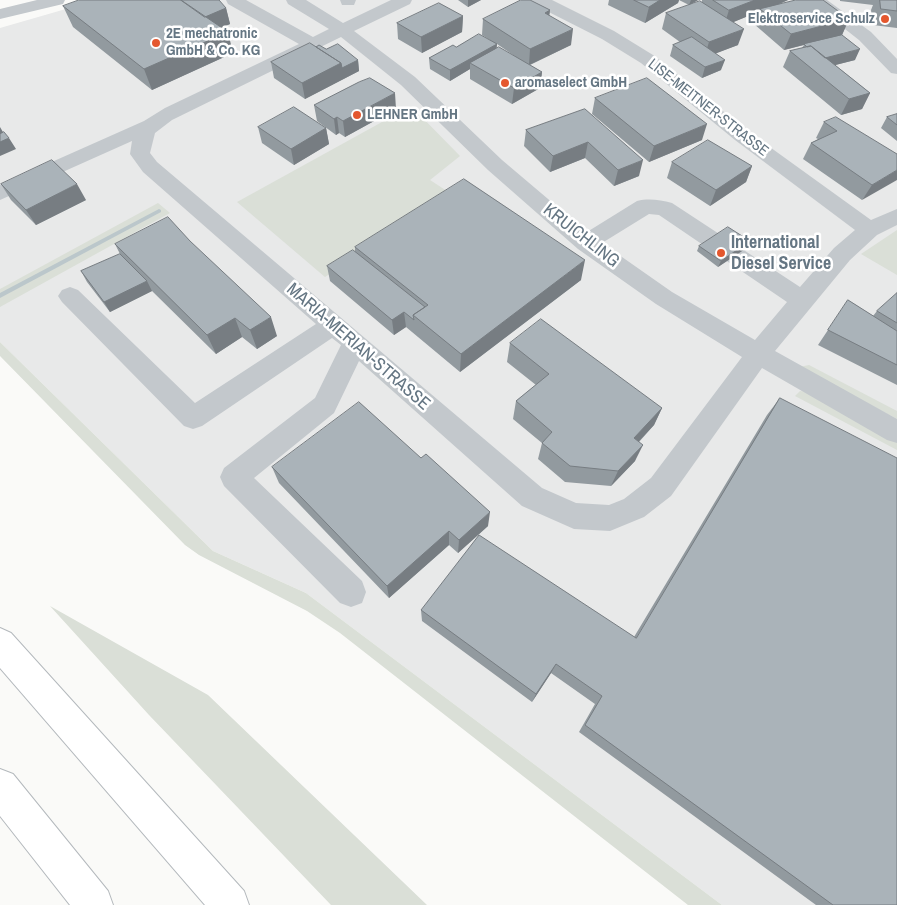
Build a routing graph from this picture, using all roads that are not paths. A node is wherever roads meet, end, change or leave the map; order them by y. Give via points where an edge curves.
1 (56, 0) edge
2 (234, 0) edge
3 (294, 0) edge
4 (404, 0) edge
5 (538, 0) edge
6 (816, 0) edge
7 (0, 14) edge
8 (342, 30) junction
9 (312, 44) junction
10 (897, 69) edge
11 (149, 126) junction
12 (0, 193) edge
13 (897, 216) edge
14 (868, 230) junction
15 (586, 243) junction
16 (70, 296) dead end
17 (802, 300) junction
18 (333, 325) junction
19 (354, 344) junction
20 (758, 354) junction
21 (897, 432) edge
22 (351, 592) dead end
23 (0, 644) edge
24 (0, 787) edge
25 (94, 905) edge
26 (230, 905) edge

1 - 7 street
2 - 9 street
3 - 8 street, KRUICHLING
4 - 8 street
5 - 14 street, LISE-MEITNER-STRASSE via 648,59 742,136
6 - 10 street via 865,36
8 - 9 street
8 - 15 street, KRUICHLING via 408,81 495,165
9 - 11 street
11 - 12 street
11 - 18 street, MARIA-MERIAN-STRASSE via 141,139 140,154 150,167
13 - 14 street
14 - 17 street
15 - 17 street via 645,206 664,208
15 - 20 street, KRUICHLING via 664,298
16 - 18 street via 193,418
17 - 20 street
18 - 19 street, MARIA-MERIAN-STRASSE
19 - 20 street, MARIA-MERIAN-STRASSE via 532,497 574,516 610,518 634,508 661,487
19 - 22 street via 325,405 234,477
20 - 21 street, KRUICHLING
23 - 26 highway
24 - 25 highway

